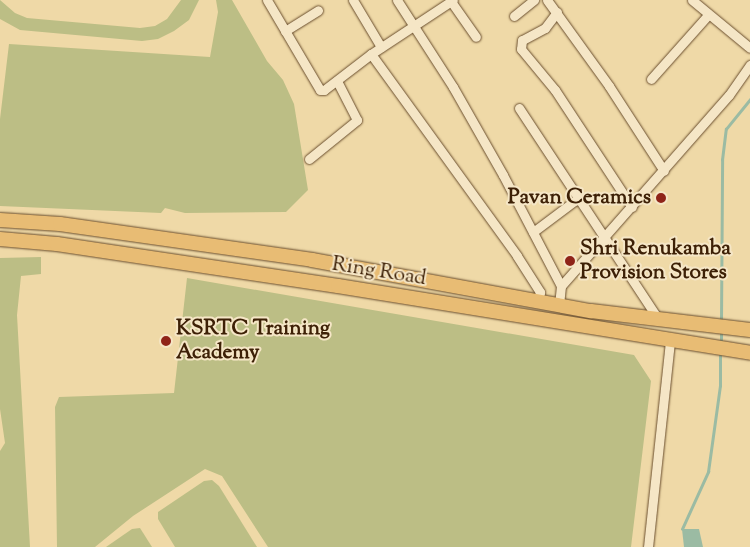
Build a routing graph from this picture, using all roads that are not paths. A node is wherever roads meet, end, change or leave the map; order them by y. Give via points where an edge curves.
1 (267, 0) edge
2 (353, 0) edge
3 (397, 0) edge
4 (534, 0) edge
5 (547, 0) edge
6 (692, 0) edge
7 (451, 1) edge
8 (318, 10) dead end
9 (557, 12) junction
10 (708, 15) junction
11 (514, 16) dead end
12 (413, 26) junction
13 (284, 31) junction
14 (476, 37) dead end
15 (381, 47) junction
16 (750, 48) edge
17 (370, 54) junction
18 (750, 65) edge
19 (650, 79) dead end
20 (337, 81) junction
21 (519, 108) dead end
22 (309, 159) dead end
23 (664, 171) junction
24 (577, 199) junction
25 (632, 207) junction
26 (0, 220) edge
27 (60, 224) junction
28 (533, 232) junction
29 (0, 239) edge
30 (603, 239) junction
31 (56, 244) junction
32 (561, 286) junction
33 (538, 302) junction
34 (559, 305) junction
35 (665, 322) junction
36 (749, 330) edge
37 (670, 341) junction
38 (749, 353) edge
39 (648, 547) edge

1 - 13 street
2 - 15 street
3 - 12 street
4 - 11 street
5 - 9 street
6 - 10 street
7 - 12 street
7 - 14 street
8 - 13 street
9 - 23 street
9 - 25 street via 545,28 522,40 522,49 555,90
10 - 16 street
10 - 19 street
12 - 15 street
12 - 28 street via 453,87
13 - 20 street via 316,87 324,90
15 - 17 street
17 - 20 street
17 - 33 street via 517,256 540,292
18 - 23 street via 729,95
20 - 22 street via 358,120
21 - 24 street
23 - 25 street
24 - 28 street
24 - 30 street
25 - 30 street
26 - 27 main road, Ring Road
27 - 31 main road
27 - 33 main road, Ring Road via 312,260
28 - 32 street
29 - 31 main road, Ring Road
30 - 32 street
30 - 35 street
31 - 37 main road, Ring Road via 338,286
32 - 34 street
33 - 34 main road, Ring Road
34 - 35 main road, Ring Road
35 - 36 main road, Ring Road
35 - 37 main road
37 - 38 main road, Ring Road
37 - 39 street

